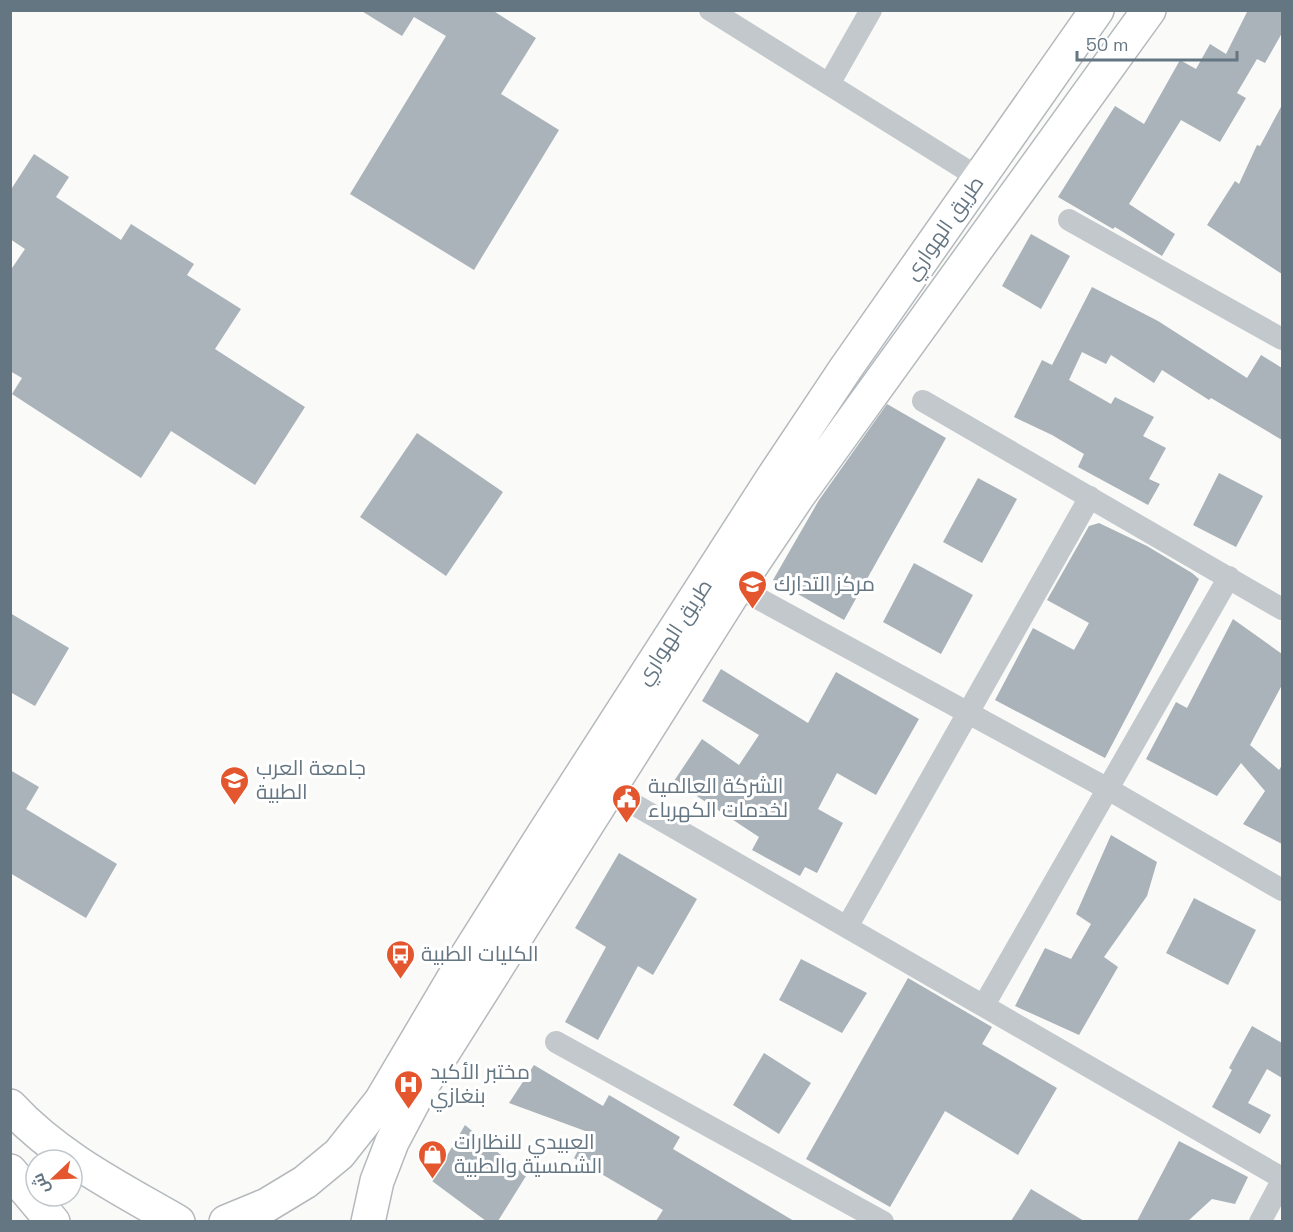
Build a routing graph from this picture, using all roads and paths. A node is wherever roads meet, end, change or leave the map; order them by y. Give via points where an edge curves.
1 (710, 10) edge
2 (871, 10) edge
3 (1149, 10) edge
4 (1085, 14) edge
5 (829, 84) junction
6 (979, 178) junction
7 (1069, 220) dead end
8 (1282, 339) edge
9 (923, 401) dead end
10 (1090, 497) junction
11 (1228, 578) junction
12 (737, 587) junction
13 (1282, 609) edge
14 (969, 712) junction
15 (1108, 789) junction
16 (609, 790) junction
17 (1282, 890) edge
18 (847, 927) junction
19 (984, 1005) junction
20 (556, 1042) dead end
21 (10, 1106) edge
22 (10, 1171) edge
23 (1282, 1179) edge
24 (53, 1221) edge
25 (178, 1221) edge
26 (226, 1221) edge
27 (368, 1221) edge
28 (883, 1221) edge
29 (1260, 1221) edge

1 - 5 street
2 - 5 street
3 - 12 highway, طريق الهواري via 798,496
4 - 6 highway, طريق الهواري
5 - 6 street
6 - 26 highway, طريق الهواري via 772,479 530,855 381,1101 339,1154 305,1182
7 - 8 street
9 - 10 street
10 - 11 street
10 - 14 street
11 - 13 street
11 - 15 street
12 - 14 street
12 - 16 highway, طريق الهواري
14 - 15 street
14 - 18 street
15 - 17 street
15 - 19 street
16 - 18 street
16 - 27 highway, طريق الهواري via 420,1089 392,1142 377,1181
18 - 19 street
19 - 23 street
20 - 28 street
21 - 25 highway via 40,1137 90,1171
22 - 24 highway
23 - 29 street

